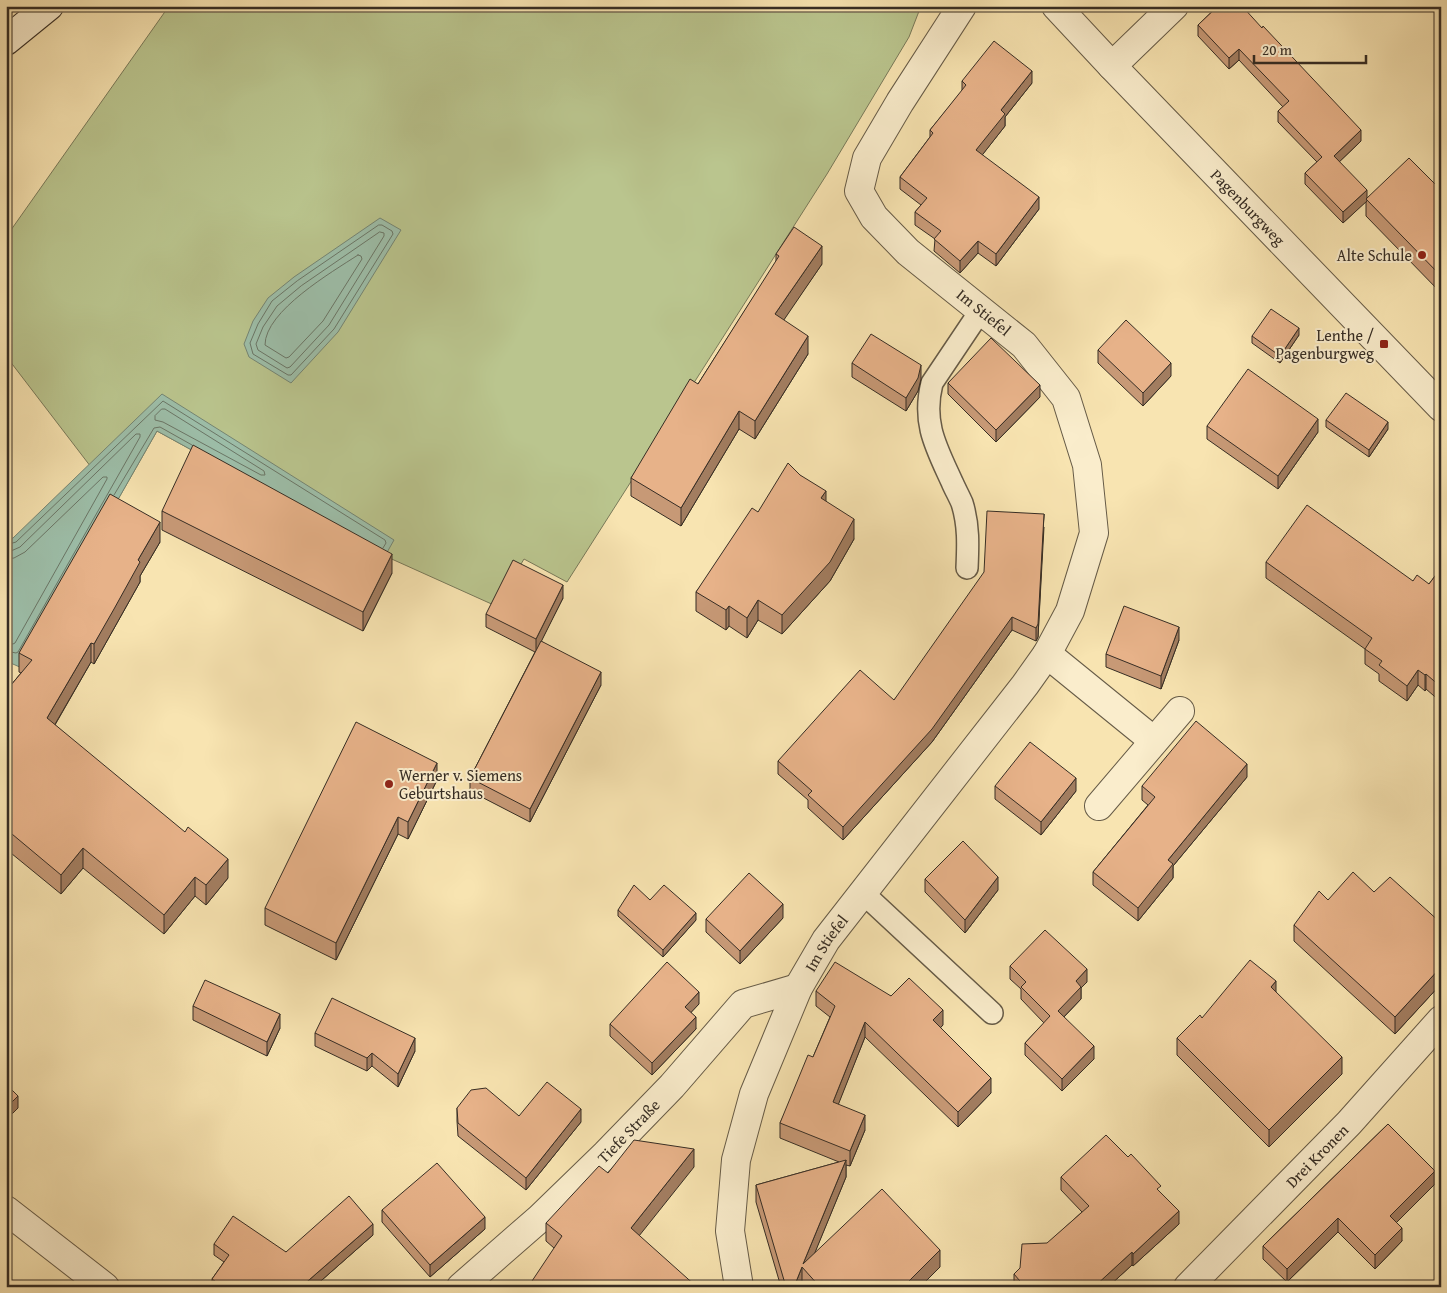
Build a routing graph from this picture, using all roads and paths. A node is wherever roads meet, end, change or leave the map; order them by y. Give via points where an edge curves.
1 (49, 6) edge
2 (962, 6) edge
3 (1056, 6) edge
4 (1174, 6) edge
5 (6, 41) edge
6 (1112, 66) junction
7 (980, 310) junction
8 (1441, 407) edge
9 (967, 568) dead end
10 (1047, 654) junction
11 (1180, 711) dead end
12 (1154, 741) junction
13 (1100, 806) dead end
14 (863, 893) junction
15 (798, 988) junction
16 (992, 1013) dead end
17 (1441, 1020) edge
18 (6, 1210) edge
19 (106, 1287) edge
20 (461, 1287) edge
21 (739, 1287) edge
22 (1188, 1287) edge

1 - 5 street
2 - 7 street, Im Stiefel via 867,158 860,191 874,217 908,252
3 - 6 street, Pagenburgweg
4 - 6 street
6 - 8 street, Pagenburgweg
7 - 9 lane via 932,383 929,397 933,442 962,503 968,533
7 - 10 street, Im Stiefel via 1024,345 1066,398 1086,465 1094,533 1070,611
10 - 12 street
10 - 14 street, Im Stiefel
11 - 12 street
12 - 13 street
14 - 15 street, Im Stiefel via 826,940
14 - 16 lane
15 - 20 street, Tiefe Straße via 743,1004 672,1086 606,1154 540,1218
15 - 21 street, Im Stiefel via 754,1094 736,1160 730,1231
17 - 22 street, Drei Kronen via 1349,1123
18 - 19 street

